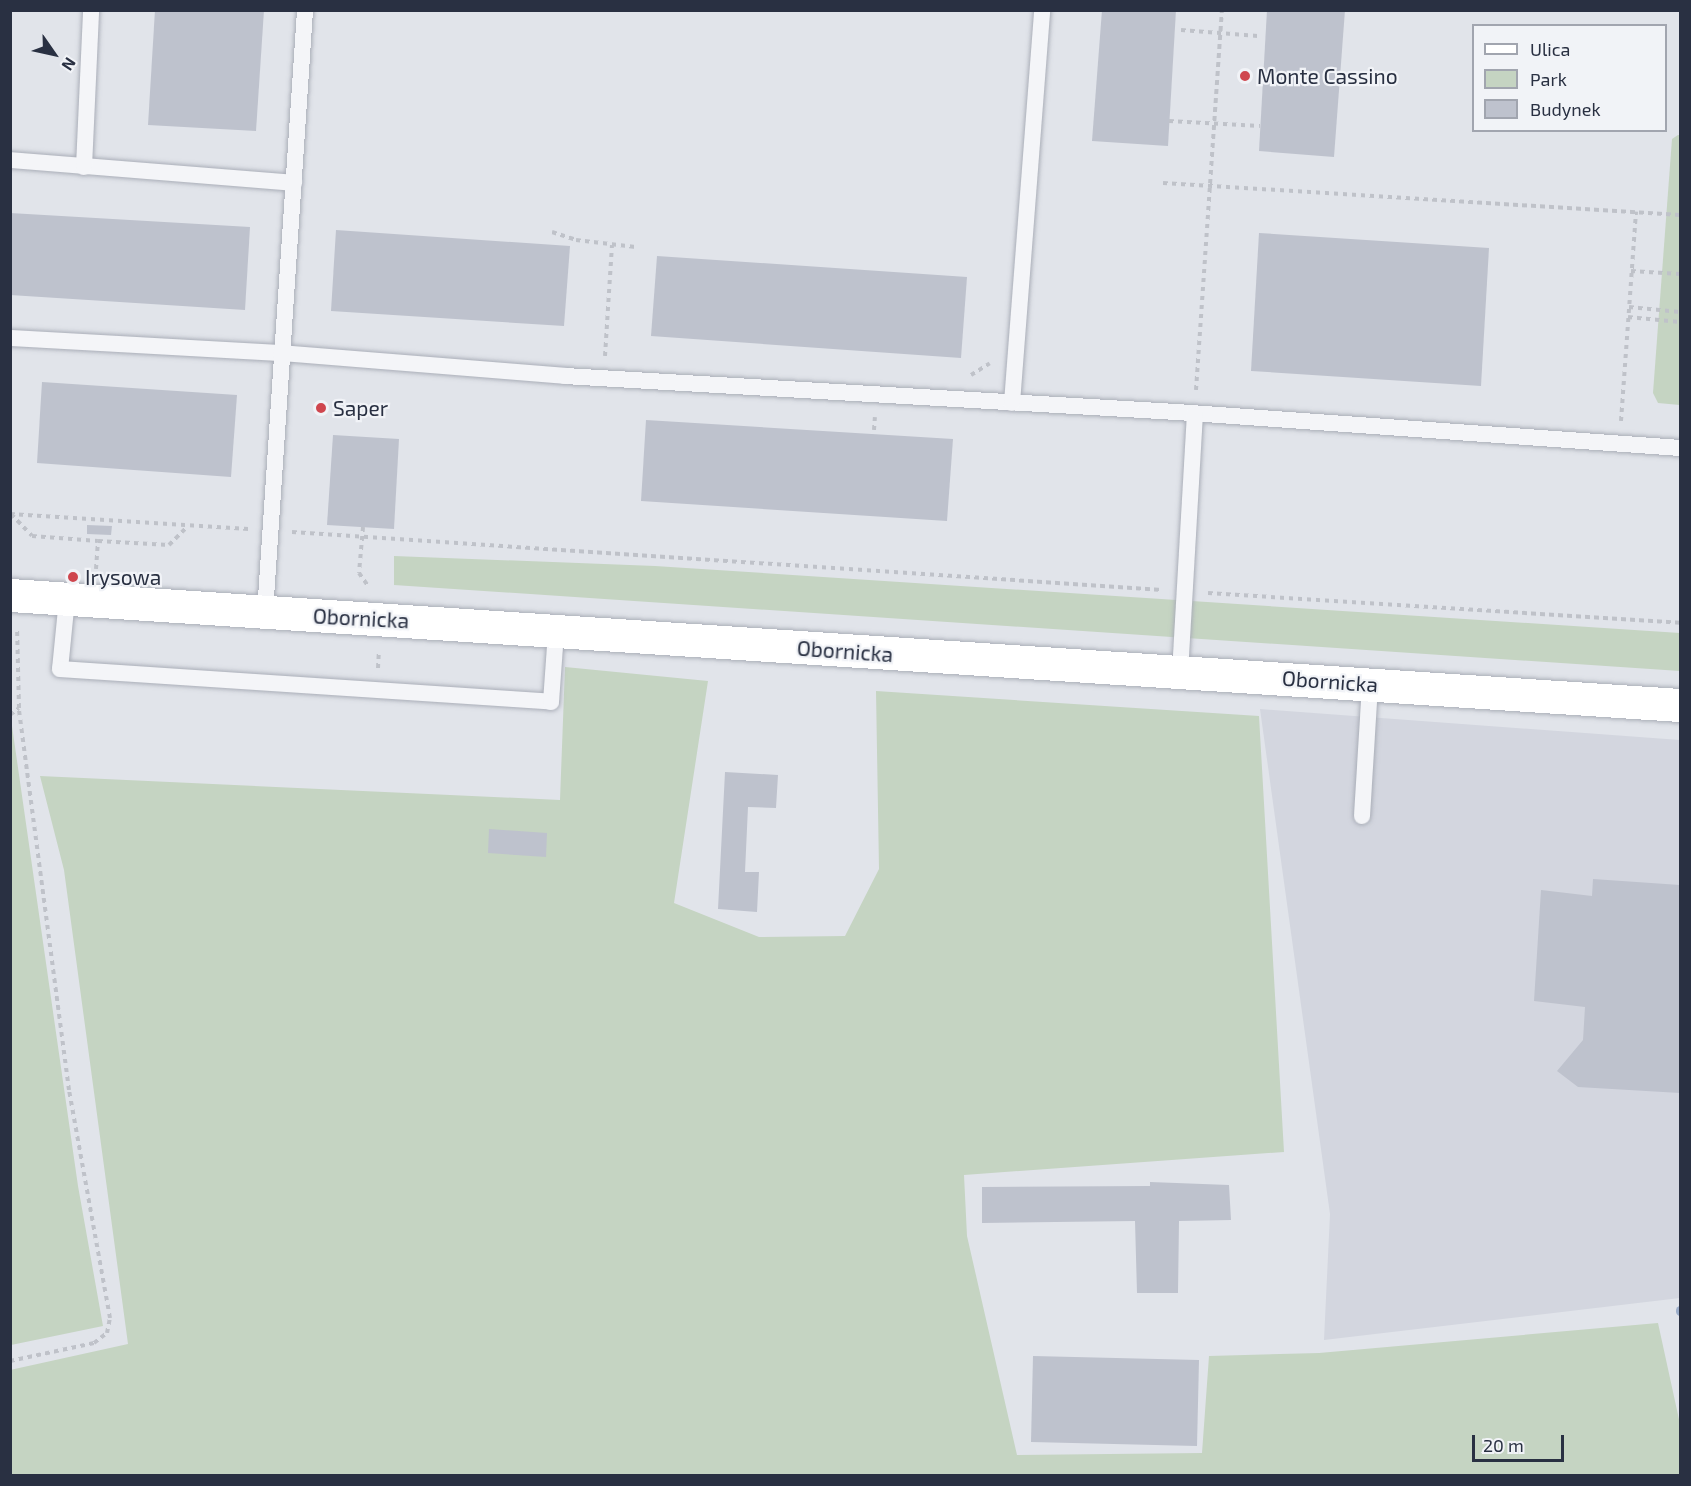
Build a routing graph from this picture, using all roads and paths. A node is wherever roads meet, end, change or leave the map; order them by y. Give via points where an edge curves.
1 (91, 10) edge
2 (305, 10) edge
3 (1042, 10) edge
4 (1222, 10) edge
5 (1180, 30) dead end
6 (1220, 33) junction
7 (1258, 36) dead end
8 (1169, 121) dead end
9 (1214, 124) junction
10 (1260, 126) dead end
11 (10, 160) edge
12 (84, 167) junction
13 (294, 183) junction
14 (1163, 183) dead end
15 (1210, 186) junction
16 (1638, 212) junction
17 (1680, 215) edge
18 (552, 232) dead end
19 (612, 244) junction
20 (636, 247) dead end
21 (1631, 271) junction
22 (1680, 274) edge
23 (1629, 307) junction
24 (1680, 312) edge
25 (1628, 317) junction
26 (1680, 322) edge
27 (10, 338) edge
28 (281, 353) junction
29 (596, 356) dead end
30 (605, 357) junction
31 (617, 358) dead end
32 (993, 359) dead end
33 (604, 378) junction
34 (964, 379) dead end
35 (1012, 403) junction
36 (1195, 414) junction
37 (1619, 443) junction
38 (1680, 448) edge
39 (10, 514) edge
40 (188, 526) junction
41 (363, 527) dead end
42 (271, 530) junction
43 (363, 537) junction
44 (98, 541) junction
45 (96, 576) dead end
46 (369, 589) dead end
47 (1186, 591) junction
48 (15, 596) edge
49 (67, 599) junction
50 (265, 613) junction
51 (1680, 623) edge
52 (556, 632) junction
53 (1180, 673) junction
54 (1370, 684) junction
55 (1680, 705) edge
56 (19, 708) junction
57 (10, 714) edge
58 (1362, 816) dead end
59 (10, 1361) edge

1 - 12 lane
2 - 13 lane
3 - 35 lane
4 - 6 path
5 - 6 path
6 - 7 path
6 - 9 path
8 - 9 path
9 - 10 path
9 - 15 path
11 - 12 lane
12 - 13 lane
13 - 28 lane
14 - 15 path
15 - 16 path
15 - 36 path
16 - 17 path
16 - 21 path
18 - 19 path via 576,240
19 - 20 path
19 - 30 path
21 - 22 path
21 - 23 path
23 - 24 path
23 - 25 path
25 - 26 path
25 - 37 path
27 - 28 lane
28 - 33 lane
28 - 42 lane
29 - 30 path
30 - 31 path
30 - 33 path
32 - 34 path
33 - 35 lane
35 - 36 lane
36 - 37 lane
36 - 47 lane
37 - 38 lane
39 - 40 path
39 - 44 path via 32,536
40 - 42 path
40 - 44 path via 169,545
41 - 43 path
42 - 43 path
42 - 50 lane
43 - 46 path via 359,573
43 - 47 path
44 - 45 path
47 - 51 path
47 - 53 lane
48 - 49 main road, Obornicka
48 - 56 path
49 - 50 main road, Obornicka
49 - 52 lane via 60,669 551,702
50 - 52 main road, Obornicka
52 - 53 main road, Obornicka
53 - 54 main road, Obornicka
54 - 55 main road, Obornicka
54 - 58 lane
56 - 57 path
56 - 59 path via 69,1090 110,1318 107,1333 94,1343

